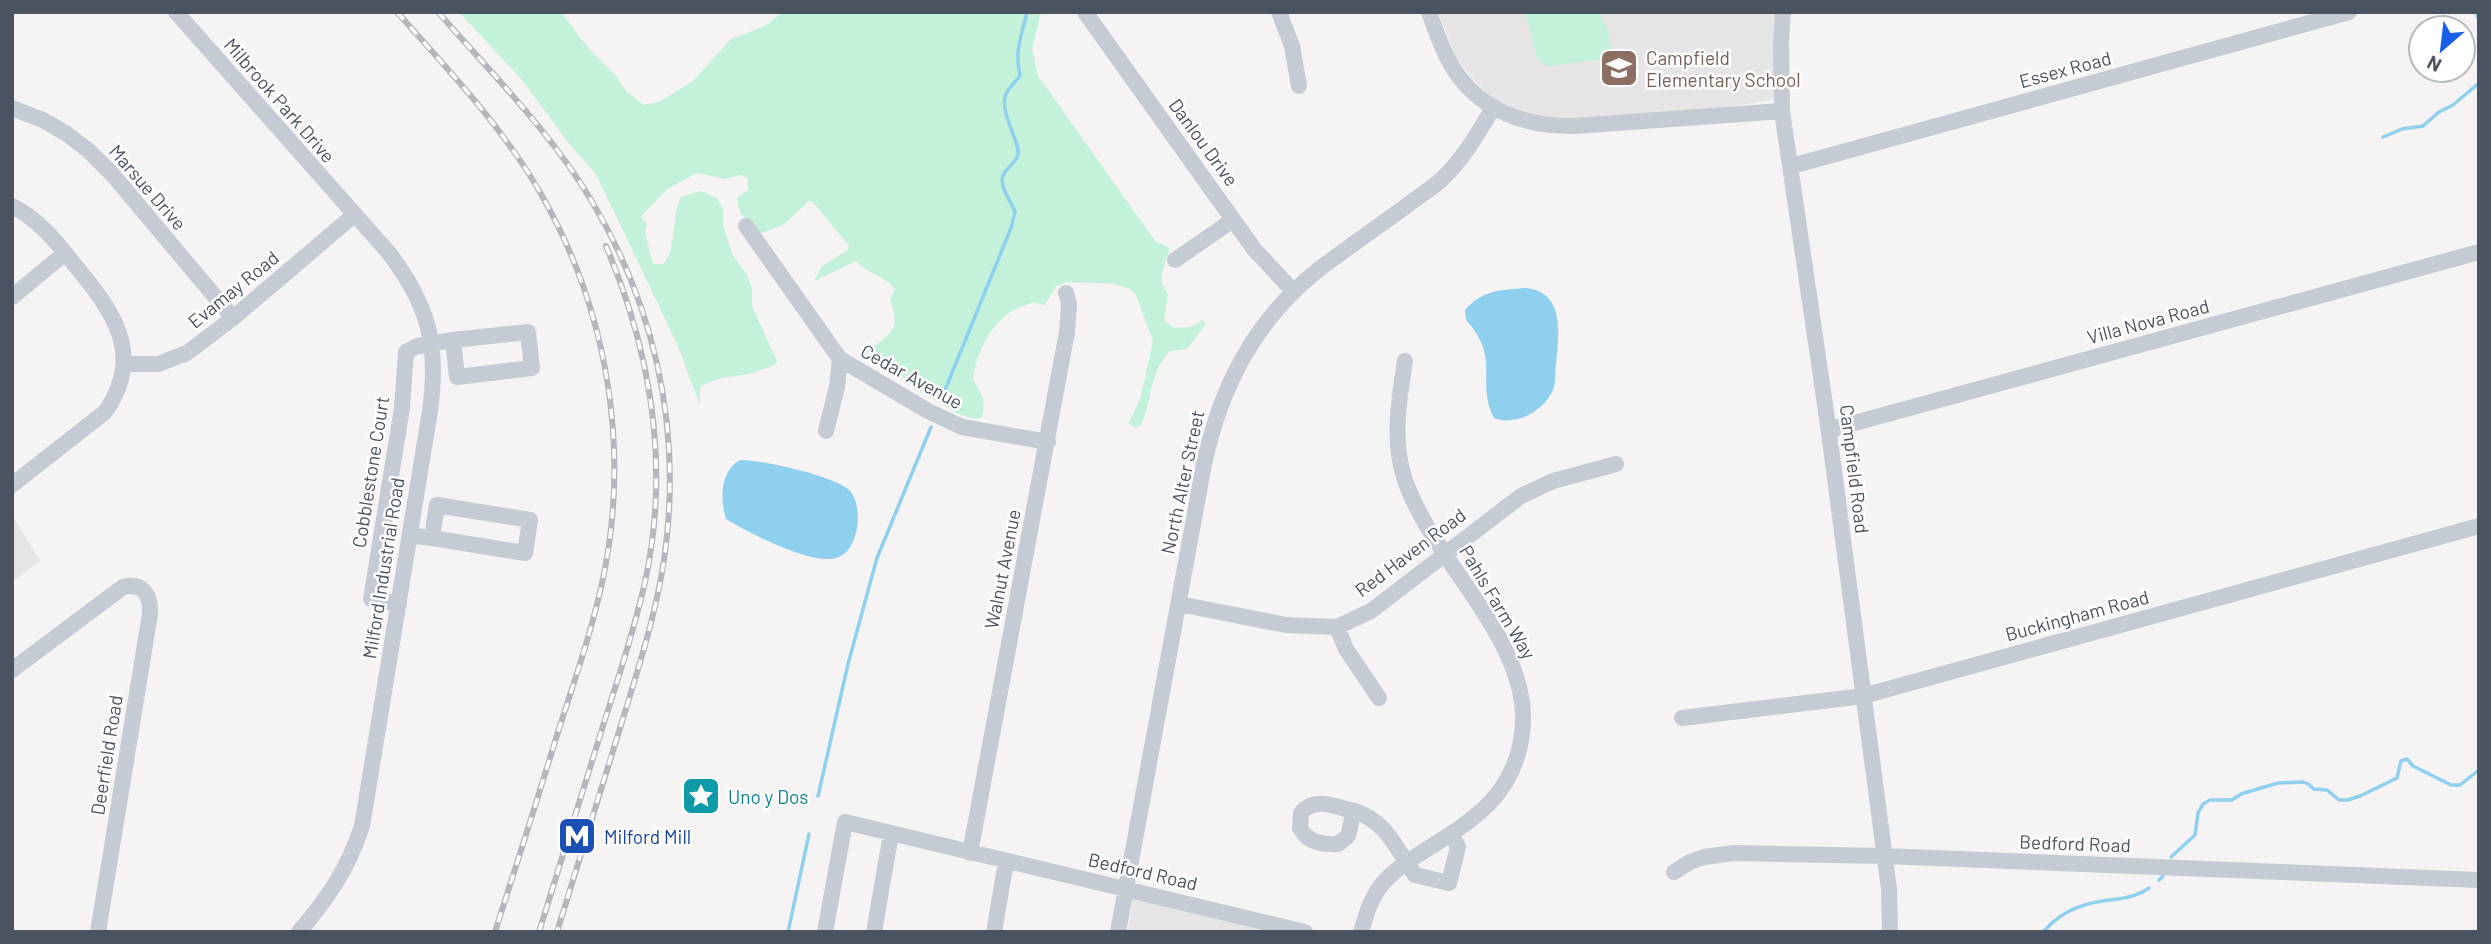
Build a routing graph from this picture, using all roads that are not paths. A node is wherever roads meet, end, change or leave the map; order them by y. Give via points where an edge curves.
1 (176, 12) edge
2 (1085, 12) edge
3 (1279, 12) edge
4 (1429, 12) edge
5 (1783, 12) edge
6 (2349, 12) edge
7 (1299, 86) dead end
8 (12, 108) edge
9 (1493, 108) junction
10 (1782, 111) junction
11 (1792, 166) junction
12 (12, 205) edge
13 (354, 215) junction
14 (1233, 220) junction
15 (746, 226) dead end
16 (2479, 252) edge
17 (65, 253) junction
18 (1175, 260) dead end
19 (1066, 292) dead end
20 (1294, 292) junction
21 (12, 297) edge
22 (233, 318) junction
23 (453, 340) junction
24 (433, 342) junction
25 (840, 359) junction
26 (1405, 361) dead end
27 (124, 364) junction
28 (826, 430) dead end
29 (1829, 430) junction
30 (1048, 442) junction
31 (1616, 464) dead end
32 (12, 485) edge
33 (2479, 526) edge
34 (410, 535) junction
35 (432, 538) junction
36 (1444, 553) junction
37 (398, 604) junction
38 (1179, 604) junction
39 (1337, 626) junction
40 (12, 670) edge
41 (1863, 696) junction
42 (1379, 698) dead end
43 (1682, 718) dead end
44 (1354, 811) dead end
45 (891, 834) junction
46 (1451, 834) junction
47 (970, 853) junction
48 (1884, 856) junction
49 (1006, 862) junction
50 (1406, 863) junction
51 (1674, 872) dead end
52 (2479, 880) edge
53 (1126, 888) junction
54 (99, 932) edge
55 (299, 932) edge
56 (825, 932) edge
57 (874, 932) edge
58 (994, 932) edge
59 (1118, 932) edge
60 (1305, 932) edge
61 (1361, 932) edge
62 (1890, 932) edge

1 - 13 street, Milbrook Park Drive
2 - 14 street, Danlou Drive
3 - 7 street via 1292,46
4 - 9 street via 1452,67
5 - 10 street, Campfield Road
6 - 11 street, Essex Road
8 - 22 street, Marsue Drive via 43,120 89,151
9 - 10 street via 1554,127
9 - 20 street, North Alter Street via 1443,178
10 - 11 street, Campfield Road
11 - 29 street, Campfield Road
12 - 17 street via 39,223
13 - 22 street, Evamay Road
13 - 24 street, Milford Industrial Road via 414,289
14 - 18 street
14 - 20 street, Danlou Drive
15 - 25 street
16 - 29 street, Villa Nova Road
17 - 21 street
17 - 27 street via 113,316
19 - 30 street, Walnut Avenue via 1068,332
20 - 38 street, North Alter Street via 1257,334 1218,408
22 - 27 street, Evamay Road via 171,361
23 - 23 street via 528,332 532,368 457,377
23 - 24 street
24 - 34 street, Milford Industrial Road via 433,390
24 - 37 street, Cobblestone Court via 406,352 402,408 371,600
25 - 28 street
25 - 30 street, Cedar Avenue via 962,427
26 - 36 street, Pahls Farm Way via 1397,416 1403,474
27 - 32 street via 105,412
29 - 41 street, Campfield Road
30 - 47 street, Walnut Avenue
31 - 36 street, Red Haven Road via 1536,488
33 - 41 street, Buckingham Road
34 - 35 street
34 - 37 street, Milford Industrial Road
35 - 35 street via 525,553 530,520 437,505
36 - 39 street, Red Haven Road via 1371,611
36 - 46 street, Pahls Farm Way via 1510,656 1524,714 1519,751 1505,785 1480,813
37 - 55 street, Milford Industrial Road via 362,826 336,886
38 - 39 street, Red Haven Road via 1286,625
38 - 53 street, North Alter Street
39 - 42 street via 1346,649
40 - 54 street, Deerfield Road via 123,587 142,587 148,596 150,614
41 - 43 street, Buckingham Road
41 - 48 street, Campfield Road
44 - 50 street via 1377,821
45 - 47 street, Bedford Road
45 - 56 street, Bedford Road via 845,822
45 - 57 street
46 - 50 street, Pahls Farm Way
46 - 50 street via 1458,847 1449,883 1415,875
47 - 49 street, Bedford Road
48 - 51 street, Bedford Road via 1718,854
48 - 52 street, Bedford Road
48 - 62 street, Campfield Road
49 - 53 street, Bedford Road
49 - 58 street
50 - 61 street, Pahls Farm Way via 1373,898
53 - 59 street, North Alter Street
53 - 60 street, Bedford Road

